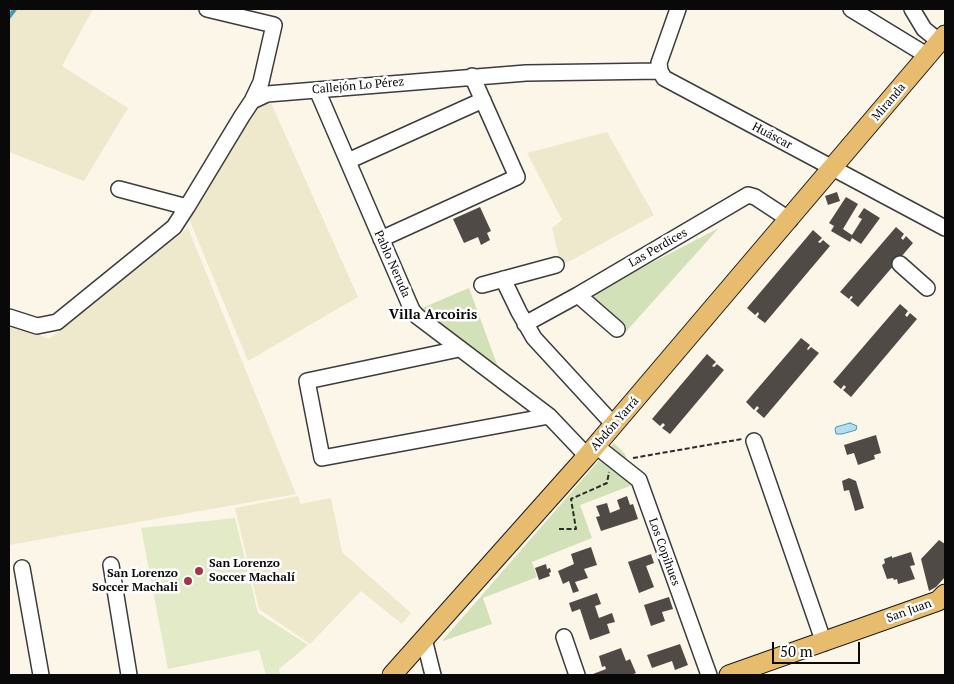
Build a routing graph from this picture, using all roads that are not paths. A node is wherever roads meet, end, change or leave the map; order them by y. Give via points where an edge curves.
1 (207, 9) edge
2 (678, 9) edge
3 (851, 9) edge
4 (918, 12) edge
5 (263, 15) edge
6 (943, 38) edge
7 (920, 51) junction
8 (660, 71) junction
9 (472, 76) junction
10 (317, 90) junction
11 (483, 100) junction
12 (252, 101) junction
13 (348, 161) junction
14 (833, 168) junction
15 (119, 189) dead end
16 (187, 207) junction
17 (790, 220) junction
18 (945, 228) edge
19 (381, 239) junction
20 (900, 264) dead end
21 (556, 265) dead end
22 (503, 279) junction
23 (482, 285) dead end
24 (927, 288) dead end
25 (578, 295) junction
26 (9, 317) edge
27 (525, 324) junction
28 (617, 329) dead end
29 (459, 349) junction
30 (549, 416) junction
31 (614, 424) junction
32 (754, 441) dead end
33 (592, 451) junction
34 (111, 565) dead end
35 (22, 568) dead end
36 (945, 594) edge
37 (564, 637) dead end
38 (424, 639) junction
39 (824, 643) junction
40 (40, 675) edge
41 (129, 675) edge
42 (392, 675) edge
43 (433, 675) edge
44 (577, 675) edge
45 (709, 675) edge
46 (729, 675) edge

1 - 5 street
2 - 8 street via 661,58
3 - 7 street
4 - 6 street via 924,29
4 - 7 street
5 - 12 street via 274,24 261,82
6 - 7 main road, Miranda
7 - 14 main road, Miranda
8 - 9 street, Callejón Lo Pérez
8 - 14 street, Huáscar via 669,81
9 - 10 street, Callejón Lo Pérez
9 - 11 street
10 - 12 street, Callejón Lo Pérez via 267,94
10 - 13 street, Pablo Neruda
11 - 13 street
11 - 19 street via 517,177
12 - 16 street
13 - 19 street, Pablo Neruda
14 - 17 main road, Abdón Yarrá
14 - 18 street, Huáscar
15 - 16 street
16 - 26 street via 174,227 57,322 37,326
17 - 25 street, Las Perdices via 755,197 748,196
17 - 31 main road, Abdón Yarrá
19 - 29 street, Pablo Neruda via 412,310
20 - 24 street
21 - 22 street
22 - 23 street
22 - 27 street
25 - 27 street, Las Perdices
25 - 28 street
27 - 31 street
29 - 30 street, Pablo Neruda
29 - 30 street via 307,380 322,458
30 - 33 street, Pablo Neruda
31 - 33 main road, Abdón Yarrá
32 - 39 street
33 - 38 main road, Abdón Yarrá
33 - 45 street, Los Copihues via 639,480
34 - 41 street
35 - 40 street
36 - 39 main road, San Juan via 938,601
37 - 44 street
38 - 42 main road, Abdón Yarrá
38 - 43 street
39 - 46 main road, San Juan

